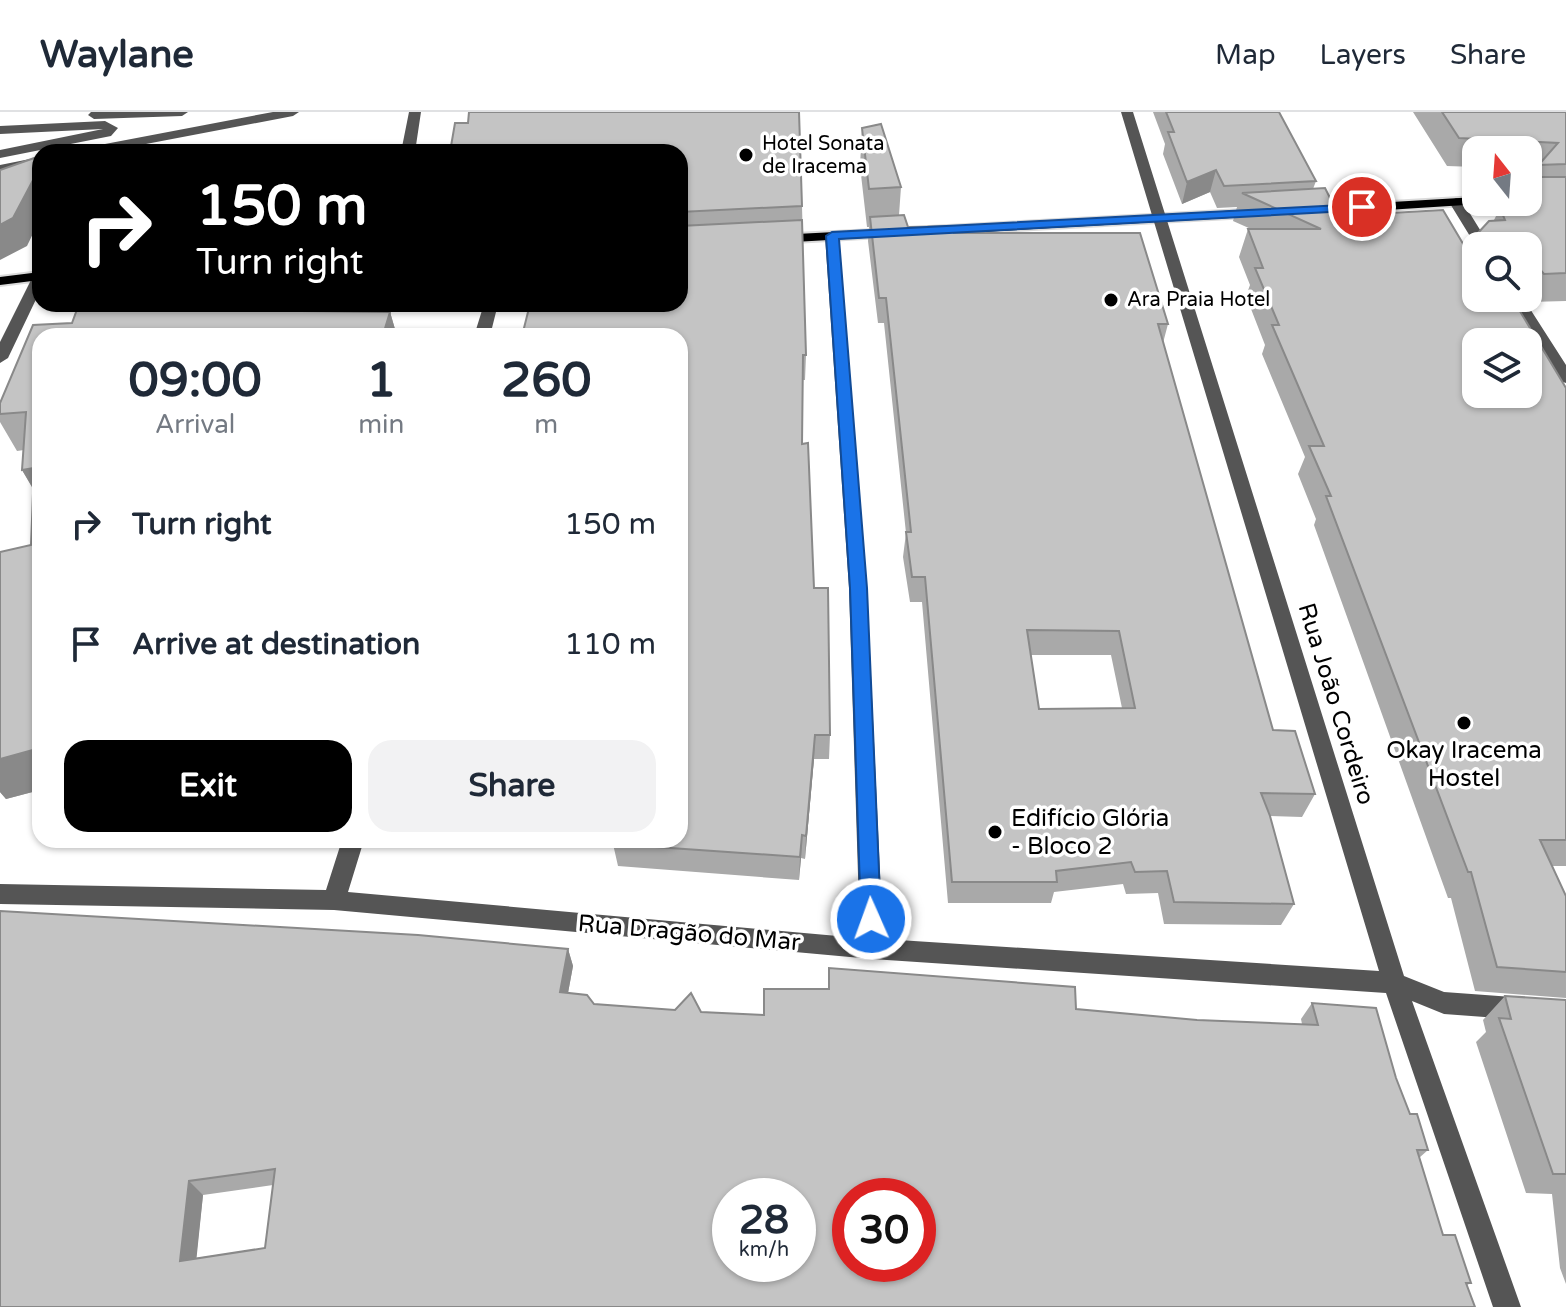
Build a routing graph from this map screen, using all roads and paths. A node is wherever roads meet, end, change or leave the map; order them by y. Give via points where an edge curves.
1 (182, 112) edge
2 (233, 112) edge
3 (293, 112) edge
4 (415, 112) edge
5 (1127, 112) edge
6 (133, 113) edge
7 (271, 115) junction
8 (0, 120) edge
9 (0, 130) edge
10 (50, 144) edge
11 (114, 144) edge
12 (135, 144) edge
13 (409, 144) edge
14 (32, 148) edge
15 (0, 154) edge
16 (32, 163) edge
17 (0, 169) edge
18 (1456, 202) junction
19 (1462, 202) edge
20 (1299, 211) edge
21 (1268, 213) edge
22 (1161, 219) junction
23 (1474, 232) edge
24 (832, 236) junction
25 (756, 240) edge
26 (32, 277) edge
27 (0, 281) edge
28 (32, 292) edge
29 (1525, 312) edge
30 (0, 358) edge
31 (1566, 378) edge
32 (350, 848) edge
33 (0, 894) edge
34 (334, 900) junction
35 (872, 949) junction
36 (1394, 983) junction
37 (1566, 1012) edge
38 (1507, 1307) edge

1 - 6 street
2 - 7 street
3 - 7 street
4 - 13 street
5 - 22 street, Rua João Cordeiro
6 - 8 street
6 - 11 street
7 - 12 street
9 - 10 street via 112,128
14 - 15 street
16 - 17 street
18 - 19 main road
18 - 20 main road
18 - 23 street
21 - 22 main road
22 - 24 main road
22 - 36 street, Rua João Cordeiro
24 - 25 main road
24 - 35 street via 858,588
26 - 27 main road
28 - 30 street
29 - 31 street
32 - 34 street
33 - 34 street, Rua Dragão do Mar
34 - 35 street, Rua Dragão do Mar
35 - 36 street, Rua Dragão do Mar
36 - 37 street, Rua Dragão do Mar via 1444,1003
36 - 38 street, Rua João Cordeiro

